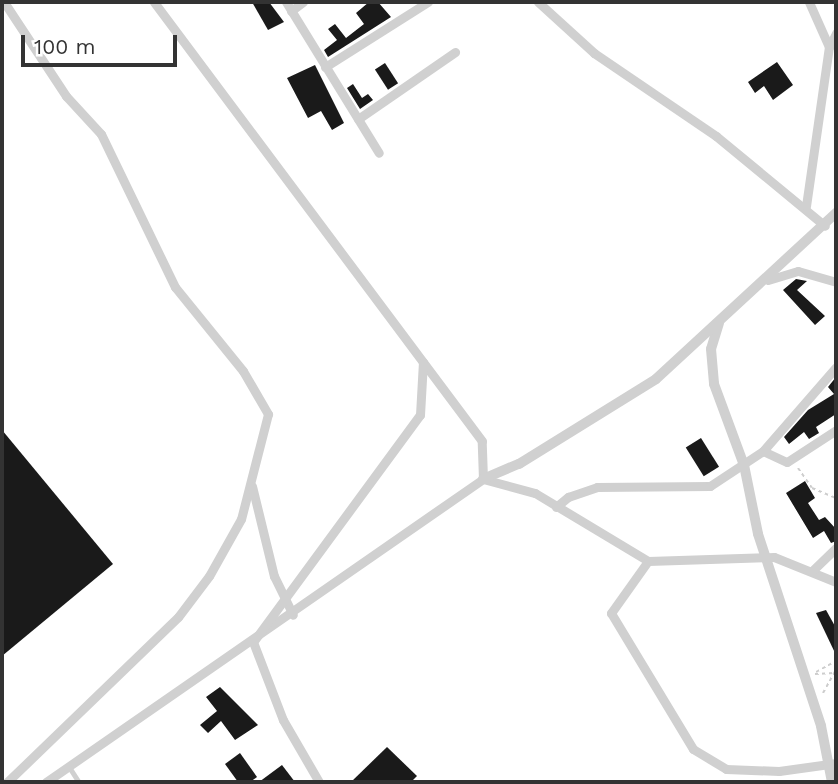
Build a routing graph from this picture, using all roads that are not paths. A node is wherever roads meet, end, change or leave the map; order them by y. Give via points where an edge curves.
1 (4, 2) edge
2 (154, 2) edge
3 (286, 2) edge
4 (303, 2) edge
5 (428, 2) edge
6 (538, 2) edge
7 (809, 2) edge
8 (291, 11) junction
9 (836, 33) edge
10 (829, 47) junction
11 (455, 52) dead end
12 (325, 67) junction
13 (358, 119) junction
14 (379, 153) dead end
15 (806, 206) junction
16 (836, 213) edge
17 (825, 226) junction
18 (768, 280) junction
19 (836, 282) edge
20 (719, 323) junction
21 (423, 362) junction
22 (836, 367) edge
23 (836, 430) edge
24 (763, 451) junction
25 (744, 465) junction
26 (482, 479) junction
27 (251, 485) junction
28 (556, 507) junction
29 (836, 548) edge
30 (764, 556) junction
31 (648, 561) junction
32 (812, 571) junction
33 (836, 582) edge
34 (282, 599) junction
35 (293, 615) junction
36 (253, 642) junction
37 (832, 762) edge
38 (69, 767) junction
39 (7, 782) edge
40 (46, 782) edge
41 (79, 782) edge
42 (319, 782) edge
43 (832, 782) edge

1 - 27 street via 66,96 101,134 175,287 243,371 268,414
2 - 21 street
3 - 8 street
4 - 8 street
5 - 12 street
6 - 15 street via 594,53
7 - 10 street
8 - 12 street
9 - 10 street
10 - 15 street
11 - 13 street
12 - 13 street
13 - 14 street
15 - 17 street
16 - 17 street
17 - 18 street
18 - 19 street via 797,271
18 - 20 street
20 - 25 street via 711,349 714,384
20 - 26 street via 630,398 519,464
21 - 26 street via 482,441
21 - 34 street via 420,415
22 - 24 street
23 - 24 street via 787,462
24 - 25 street
25 - 28 street via 710,486 597,487 568,496
25 - 30 street
26 - 28 street via 535,493
26 - 35 street
27 - 34 street
27 - 39 street via 241,519 178,617
28 - 31 street
29 - 32 street
30 - 31 street
30 - 32 street
30 - 37 street
31 - 37 street via 611,613 693,748 726,769 779,771
32 - 33 street
34 - 35 street
34 - 36 street
35 - 36 street
36 - 38 street
36 - 42 street via 283,720
37 - 43 street
38 - 40 street
38 - 41 lane

